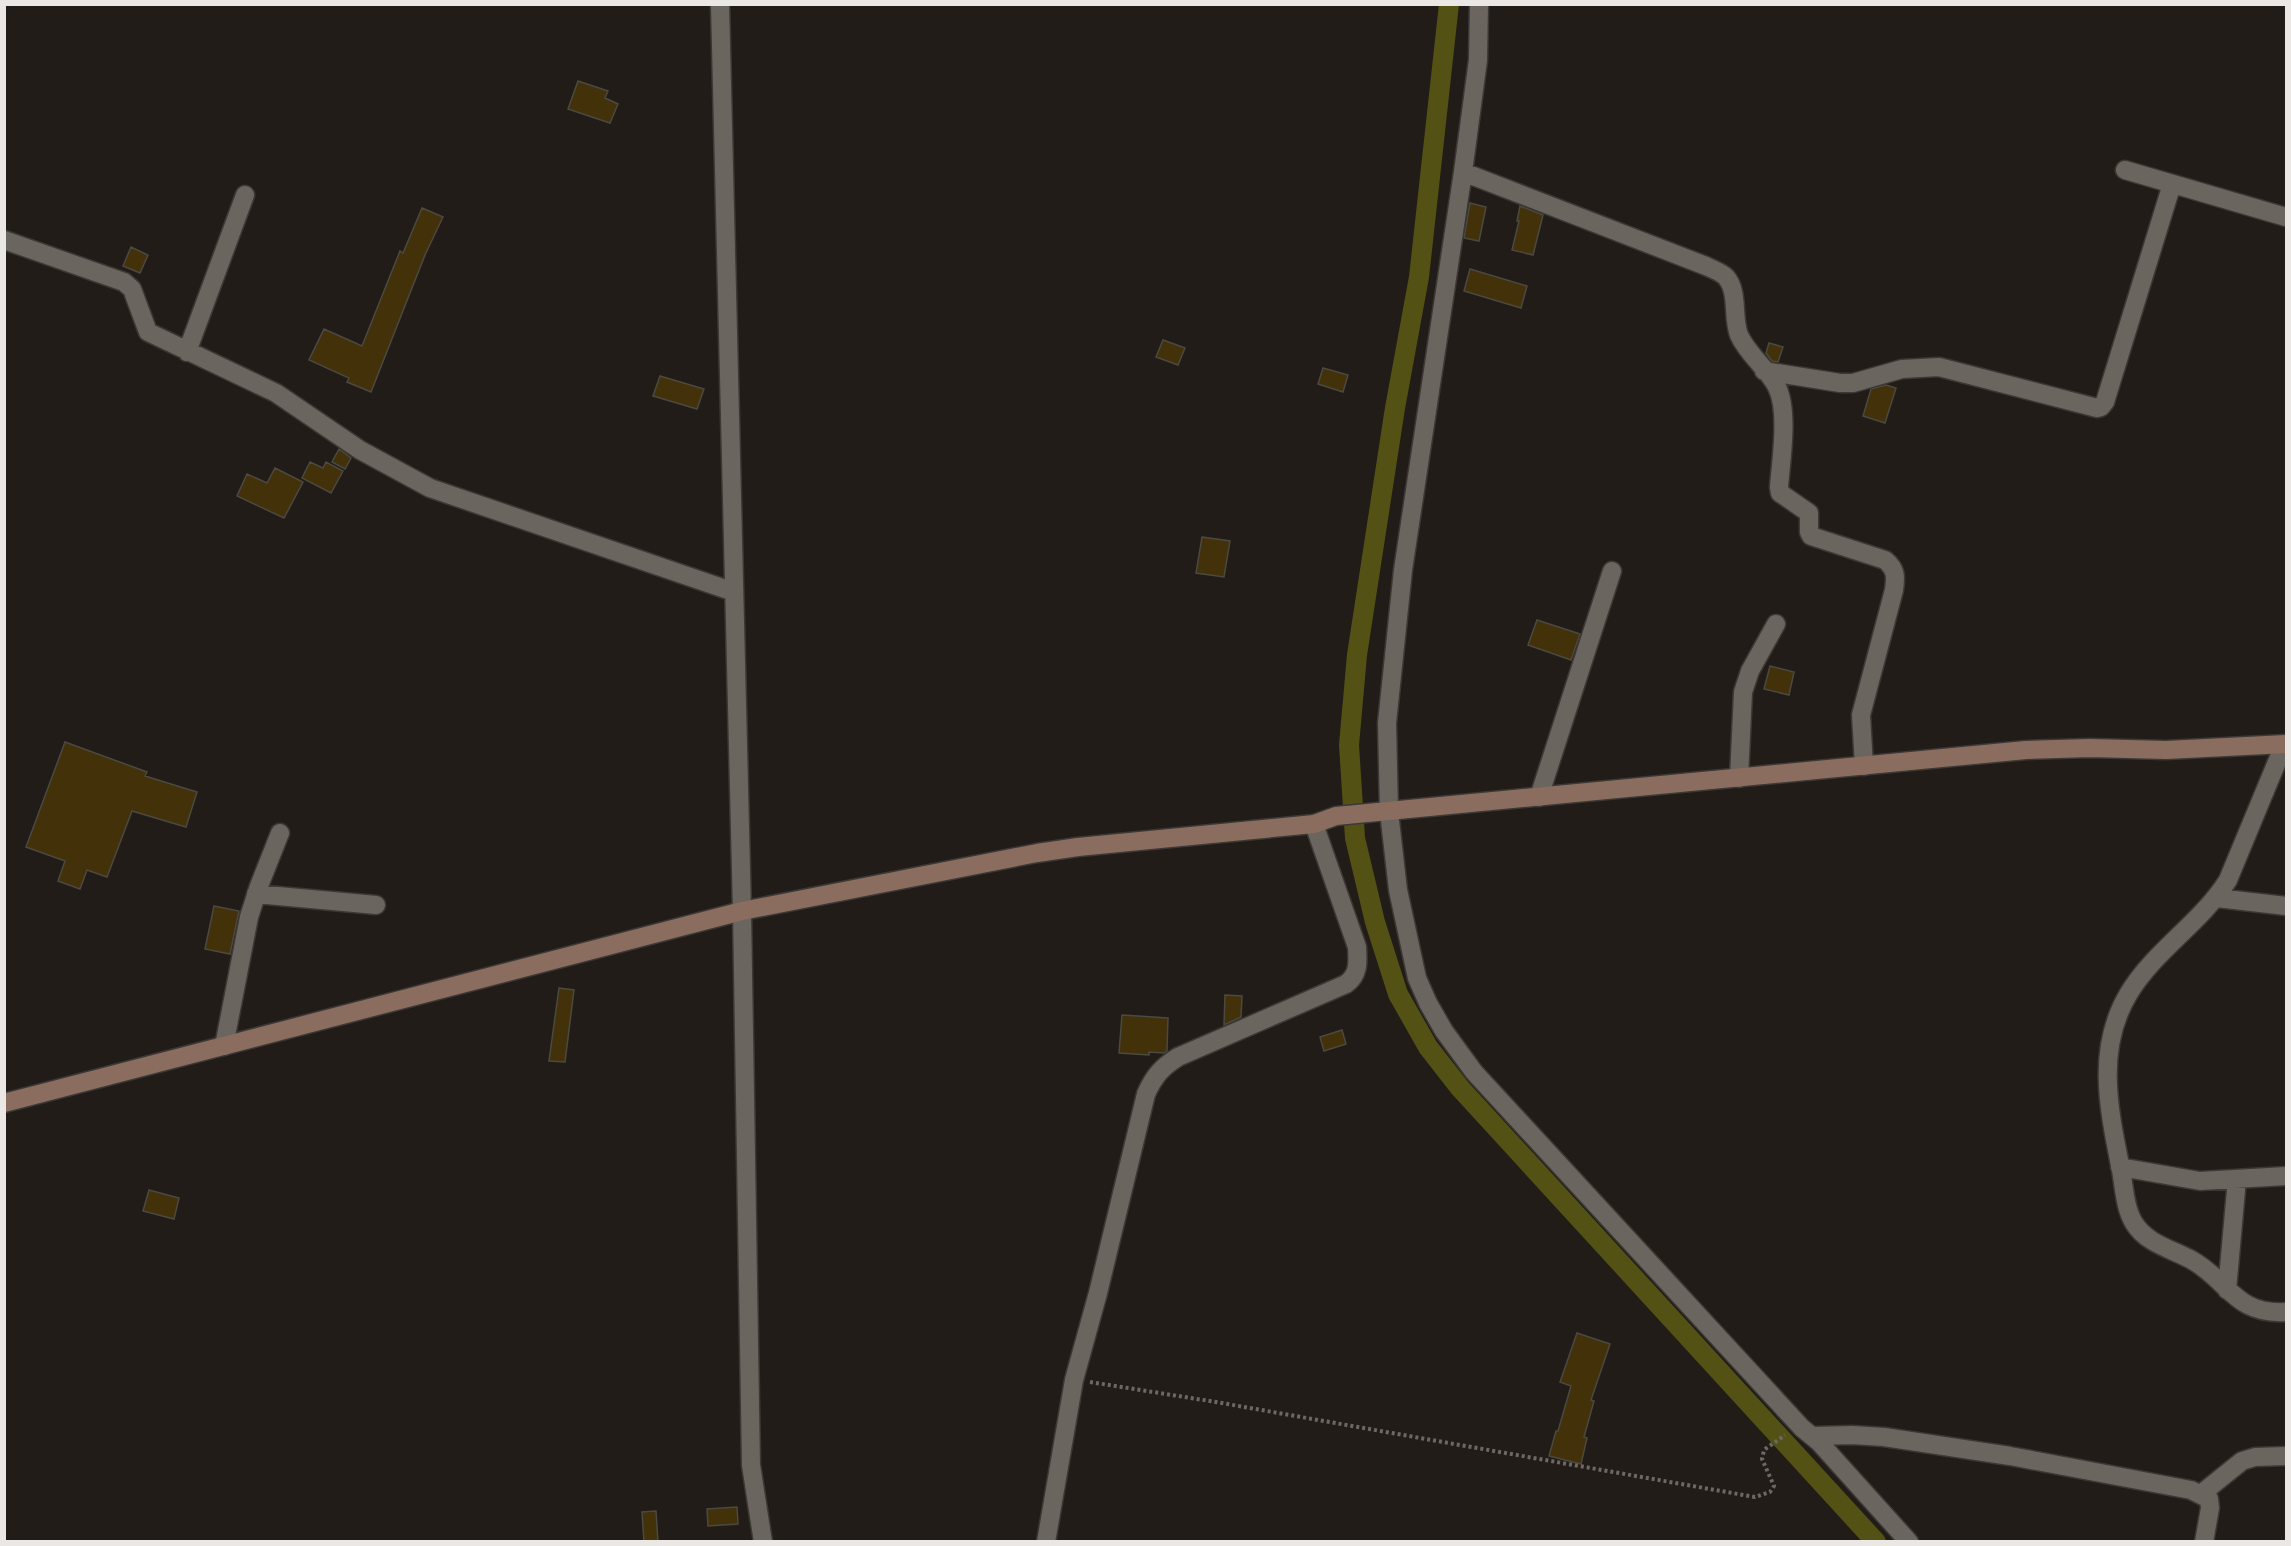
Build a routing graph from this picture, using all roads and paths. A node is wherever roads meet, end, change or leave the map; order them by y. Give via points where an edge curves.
1 (720, 4) edge
2 (1479, 4) edge
3 (2125, 170) dead end
4 (1463, 172) junction
5 (2172, 184) junction
6 (245, 195) dead end
7 (2286, 217) edge
8 (4, 240) edge
9 (187, 351) junction
10 (1764, 371) junction
11 (1612, 571) dead end
12 (734, 592) junction
13 (1776, 624) dead end
14 (2285, 744) edge
15 (1864, 766) junction
16 (1739, 778) junction
17 (1539, 797) junction
18 (1389, 812) junction
19 (1314, 824) junction
20 (280, 833) dead end
21 (256, 894) junction
22 (2217, 898) junction
23 (376, 905) dead end
24 (2286, 906) edge
25 (742, 911) junction
26 (224, 1046) junction
27 (4, 1103) edge
28 (2120, 1167) junction
29 (2286, 1176) edge
30 (2237, 1179) junction
31 (2227, 1290) junction
32 (2286, 1312) edge
33 (1074, 1380) junction
34 (1790, 1431) dead end
35 (1814, 1436) junction
36 (2286, 1456) edge
37 (2201, 1494) junction
38 (763, 1542) edge
39 (1046, 1542) edge
40 (1909, 1542) edge
41 (2204, 1542) edge

1 - 12 street
2 - 4 street via 1478,60
3 - 5 street
4 - 10 street via 1725,276 1733,288 1738,331
4 - 18 street via 1403,570 1387,723
5 - 7 street
5 - 10 street via 2101,407 1939,367 1902,369 1840,384
6 - 9 street
8 - 9 street via 124,282 132,289 148,332
9 - 12 street via 276,393 360,450 430,488
10 - 15 street via 1777,387 1784,431 1780,493 1809,513 1811,536 1885,560 1896,575 1861,715
11 - 17 street
12 - 25 street
13 - 16 street via 1743,692
14 - 15 street via 2166,750 2046,749
14 - 22 street via 2236,864
15 - 16 street
16 - 17 street
17 - 18 street
18 - 19 street via 1336,816
18 - 35 street via 1398,890 1417,978 1444,1032 1474,1072 1802,1428
19 - 25 street via 1037,853
19 - 33 street via 1357,947 1354,978 1178,1057 1154,1076 1146,1094
20 - 21 street
21 - 23 street
21 - 26 street
22 - 24 street
22 - 28 street via 2148,967 2117,1017 2109,1055 2107,1097
25 - 26 street
25 - 38 street via 751,1465
26 - 27 street
28 - 30 street via 2186,1180
28 - 31 street via 2132,1222 2141,1233 2199,1264
29 - 30 street
30 - 31 street
31 - 32 street via 2241,1303
33 - 34 path via 1755,1497 1770,1492 1774,1486 1762,1459 1764,1450
33 - 39 street
35 - 37 street via 1896,1439 2010,1456
35 - 40 street
36 - 37 street via 2242,1461
37 - 41 street via 2209,1499 2210,1508

